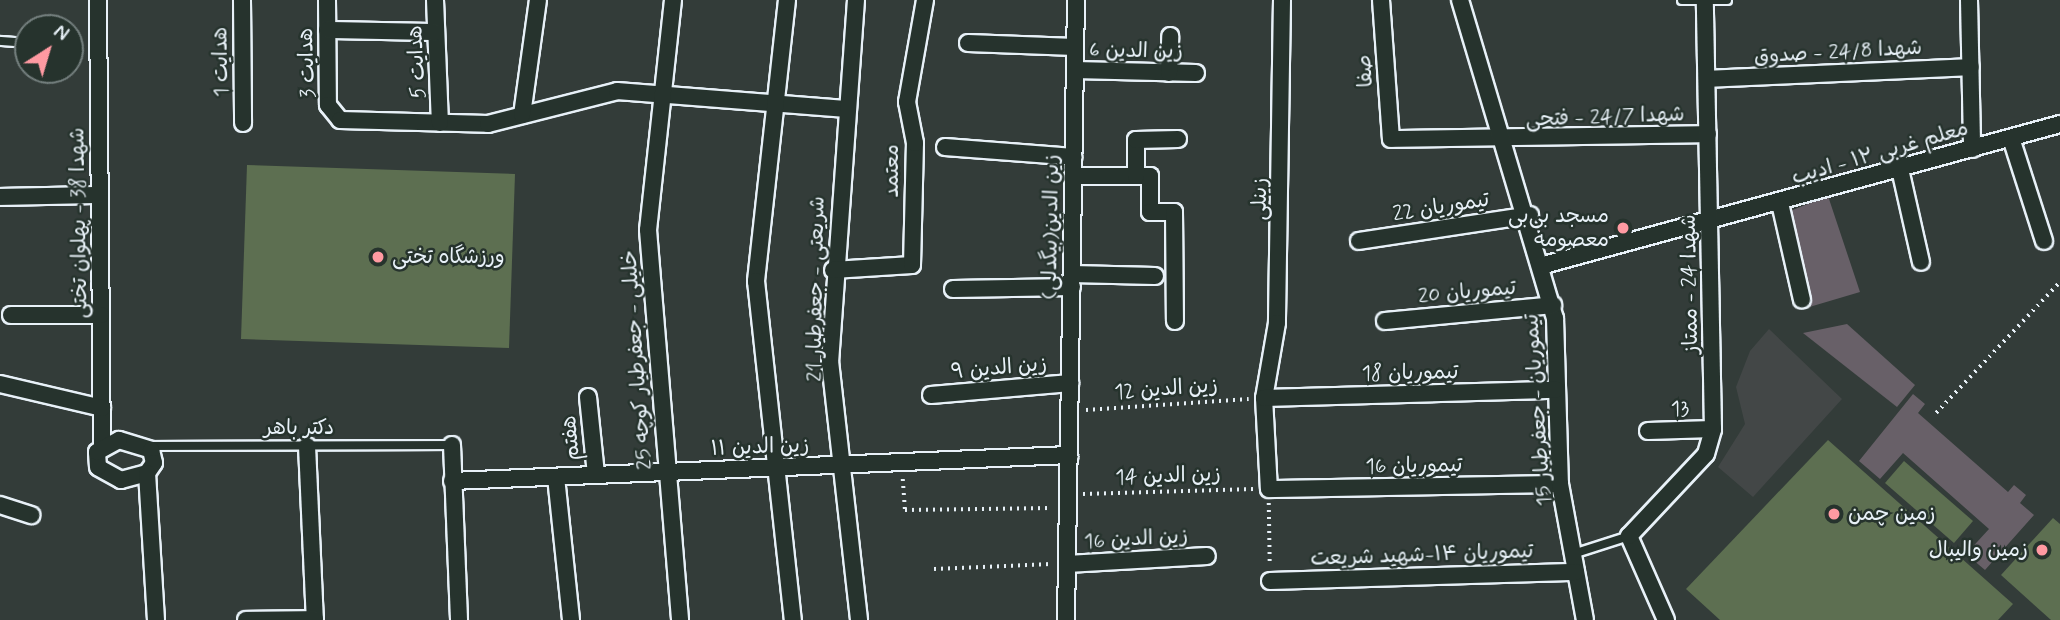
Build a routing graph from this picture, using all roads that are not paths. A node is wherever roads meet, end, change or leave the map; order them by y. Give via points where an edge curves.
1 (98, 0) edge
2 (242, 0) edge
3 (327, 0) edge
4 (435, 0) edge
5 (538, 0) edge
6 (673, 0) edge
7 (787, 0) edge
8 (856, 0) edge
9 (925, 0) edge
10 (1076, 0) edge
11 (1282, 0) edge
12 (1381, 0) edge
13 (1461, 0) edge
14 (1682, 0) edge
15 (1705, 0) edge
16 (1727, 0) edge
17 (1969, 0) edge
18 (327, 30) junction
19 (436, 32) junction
20 (1170, 36) dead end
21 (968, 43) dead end
22 (1075, 47) junction
23 (1971, 67) junction
24 (1075, 70) junction
25 (1169, 72) junction
26 (1196, 73) dead end
27 (1707, 79) junction
28 (658, 96) junction
29 (774, 104) junction
30 (846, 109) junction
31 (522, 115) junction
32 (243, 123) dead end
33 (440, 123) junction
34 (2060, 124) edge
35 (1708, 134) junction
36 (2011, 138) junction
37 (1178, 139) dead end
38 (1391, 139) joint
39 (1503, 142) junction
40 (945, 147) dead end
41 (1972, 149) junction
42 (1074, 157) junction
43 (1900, 169) junction
44 (1073, 176) junction
45 (1136, 176) junction
46 (99, 195) junction
47 (0, 197) edge
48 (1780, 203) junction
49 (1530, 215) junction
50 (1710, 222) junction
51 (1359, 241) dead end
52 (2044, 241) dead end
53 (1921, 262) dead end
54 (1544, 265) junction
55 (833, 270) junction
56 (1155, 276) dead end
57 (1072, 281) junction
58 (953, 289) dead end
59 (1802, 300) dead end
60 (1553, 305) junction
61 (11, 315) dead end
62 (101, 315) junction
63 (1175, 321) dead end
64 (1385, 321) dead end
65 (1070, 383) junction
66 (0, 384) edge
67 (1556, 390) junction
68 (931, 395) dead end
69 (588, 397) dead end
70 (1264, 398) junction
71 (102, 408) junction
72 (1713, 429) junction
73 (1648, 432) dead end
74 (452, 445) joint
75 (102, 446) junction
76 (146, 446) junction
77 (307, 446) junction
78 (1069, 455) junction
79 (843, 465) junction
80 (775, 468) junction
81 (666, 472) junction
82 (147, 473) junction
83 (596, 475) junction
84 (556, 477) junction
85 (453, 481) junction
86 (1560, 484) junction
87 (1269, 489) joint
88 (0, 505) edge
89 (31, 515) dead end
90 (1629, 536) junction
91 (1573, 554) junction
92 (1207, 556) dead end
93 (1067, 564) junction
94 (1576, 572) junction
95 (1270, 581) road end
96 (156, 620) edge
97 (246, 620) edge
98 (315, 620) edge
99 (459, 620) edge
100 (571, 620) edge
101 (680, 620) edge
102 (793, 620) edge
103 (859, 620) edge
104 (1066, 620) edge
105 (1586, 620) edge
106 (1666, 620) edge

1 - 46 street, شهدا 38 - پهلوان تختی
2 - 32 street, هدایت 1
3 - 18 street, هدایت 3
4 - 19 street, هدایت 5
5 - 31 street
6 - 28 street, خلیلی - جعفرطیار کوچه 25
7 - 29 street
8 - 30 street, شریعتی - جعفرطیار 21
9 - 55 street, معتمد via 907,102 915,143 912,265
10 - 22 street, زین الدین(بیگدلی)
11 - 70 street, زینلی via 1277,323
12 - 38 street, صفا
13 - 39 street, تیموریان - جعفرطیار 15
14 - 15 lane
15 - 16 lane
15 - 27 street, شهدا 24 - ممتاز
17 - 23 street
18 - 19 street
18 - 33 street, هدایت 3 via 328,105 340,120
19 - 33 street, هدایت 5
20 - 25 street
21 - 22 street
22 - 24 street, زین الدین(بیگدلی)
23 - 27 street, شهدا 24/8 - صدوق
23 - 41 street
24 - 25 street, زین الدین 6
24 - 42 street, زین الدین(بیگدلی)
25 - 26 street, زین الدین 6
27 - 35 street, شهدا 24 - ممتاز
28 - 29 street
28 - 31 street via 617,92
28 - 81 street, خلیلی - جعفرطیار کوچه 25 via 648,230
29 - 30 street
29 - 80 street via 756,281
30 - 55 street, شریعتی - جعفرطیار 21
31 - 33 street via 488,124
34 - 36 street, معلم غربی ۱۲ - ادیب
35 - 39 street, شهدا 24/7 - فتحی
35 - 50 street, شهدا 24 - ممتاز
36 - 41 street, معلم غربی ۱۲ - ادیب
36 - 52 street
37 - 45 street via 1136,139
38 - 39 street, شهدا 24/7 - فتحی
39 - 49 street, تیموریان - جعفرطیار 15
40 - 42 street
41 - 43 street, معلم غربی ۱۲ - ادیب
42 - 44 street, زین الدین(بیگدلی)
43 - 48 street, معلم غربی ۱۲ - ادیب
43 - 53 street
44 - 45 street
44 - 57 street, زین الدین(بیگدلی)
45 - 63 street via 1150,176 1150,212 1174,212
46 - 47 street
46 - 62 street, شهدا 38 - پهلوان تختی
48 - 50 street, معلم غربی ۱۲ - ادیب
48 - 59 street
49 - 51 street, تیموریان 22
49 - 54 street, تیموریان - جعفرطیار 15
50 - 54 street, معلم غربی ۱۲ - ادیب
50 - 72 street, شهدا 24 - ممتاز
54 - 60 street, تیموریان - جعفرطیار 15
55 - 79 street, شریعتی - جعفرطیار 21 via 830,361
56 - 57 street
57 - 58 street
57 - 65 street, زین الدین(بیگدلی)
60 - 64 street, تیموریان 20
60 - 67 street, تیموریان - جعفرطیار 15
61 - 62 street
62 - 71 street, شهدا 38 - پهلوان تختی
65 - 68 street, زین الدین ۹
65 - 78 street, زین الدین(بیگدلی)
66 - 71 street
67 - 70 street, تیموریان 18
67 - 86 street, تیموریان - جعفرطیار 15
69 - 83 street, هفتم
70 - 87 street, زینلی
71 - 75 street, شهدا 38 - پهلوان تختی
72 - 73 street, 13
72 - 90 street, شهدا 24 - ممتاز via 1706,454
74 - 77 lane, دکتر باهر
74 - 85 street
75 - 76 street via 129,440
75 - 82 street via 95,460 103,473 121,480
76 - 77 lane, دکتر باهر
76 - 82 street via 154,456
77 - 98 street
78 - 79 street, زین الدین ۱۱
78 - 93 street, زین الدین(بیگدلی)
79 - 80 street, زین الدین ۱۱
79 - 103 street, شریعتی - جعفرطیار 21
80 - 81 street, زین الدین ۱۱
80 - 102 street
81 - 83 street, زین الدین ۱۱
81 - 101 street, خلیلی - جعفرطیار کوچه 25
82 - 96 street
83 - 84 street, زین الدین ۱۱
84 - 85 street, زین الدین ۱۱
84 - 100 street
85 - 99 street
86 - 87 street, تیموریان 16
86 - 91 street, تیموریان - جعفرطیار 15
88 - 89 street
90 - 91 lane
90 - 106 street
91 - 94 street, تیموریان - جعفرطیار 15
92 - 93 street, زین الدین 16
93 - 104 street, زین الدین(بیگدلی)
94 - 95 street, تیموریان ۱۴-شهید شریعت
94 - 105 street, تیموریان - جعفرطیار 15
97 - 98 street

